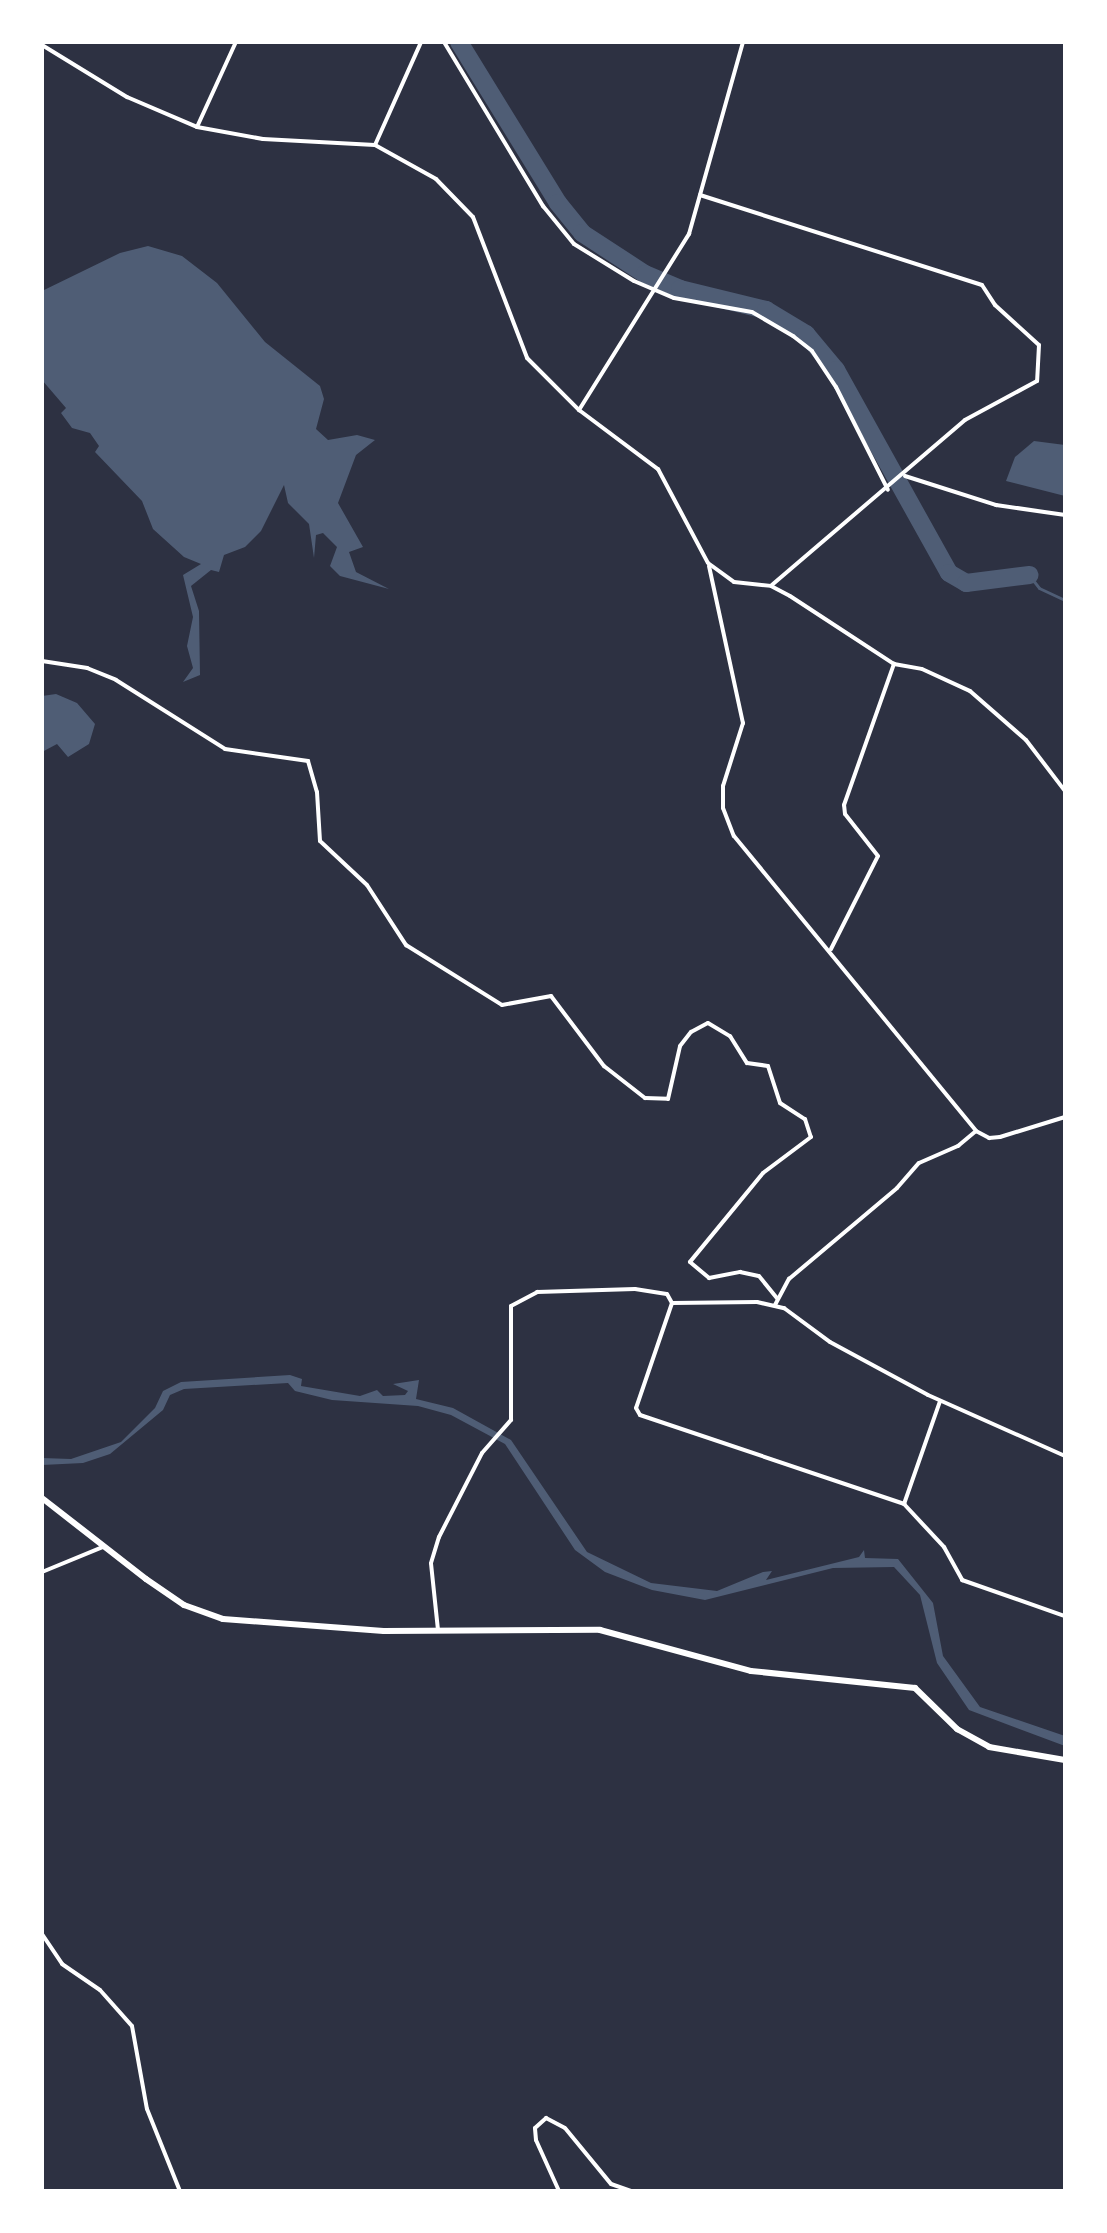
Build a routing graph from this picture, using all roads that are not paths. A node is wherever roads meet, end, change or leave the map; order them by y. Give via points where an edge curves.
1 (236, 42) edge
2 (421, 42) edge
3 (444, 42) edge
4 (743, 42) edge
5 (42, 45) edge
6 (197, 127) junction
7 (375, 145) junction
8 (700, 195) junction
9 (653, 289) junction
10 (579, 410) junction
11 (905, 476) junction
12 (888, 490) junction
13 (1065, 515) edge
14 (708, 563) junction
15 (771, 586) junction
16 (42, 661) edge
17 (894, 664) junction
18 (1065, 791) edge
19 (1065, 829) edge
20 (1065, 851) edge
21 (831, 949) junction
22 (1065, 1117) edge
23 (976, 1131) junction
24 (777, 1298) junction
25 (672, 1303) junction
26 (775, 1305) junction
27 (940, 1401) junction
28 (1065, 1456) edge
29 (42, 1498) edge
30 (904, 1504) junction
31 (103, 1547) junction
32 (42, 1572) edge
33 (1065, 1616) edge
34 (438, 1630) junction
35 (1065, 1760) edge
36 (42, 1934) edge
37 (180, 2191) edge
38 (559, 2191) edge
39 (631, 2191) edge

1 - 6 street
2 - 7 street
3 - 9 street via 557,225 602,264
4 - 8 street
5 - 6 street via 127,97
6 - 7 street via 263,139
7 - 10 street via 407,160 465,205 521,348
8 - 9 street via 689,234
8 - 11 street via 982,285 995,305 1035,337 1037,381 965,420
9 - 10 street
9 - 12 street via 674,298 752,312 812,351
10 - 14 street via 658,469
11 - 12 street
11 - 13 street via 996,505
12 - 15 street
14 - 15 street via 734,582
14 - 21 street via 743,723 723,786 723,808 754,865
15 - 17 street
16 - 24 street via 87,668 116,680 225,749 308,761 317,792 320,841 367,885 406,945 502,1005 551,996 604,1066 645,1098 668,1099 680,1046 708,1023 730,1036 747,1063 768,1066 780,1103 805,1119 811,1137 763,1173 690,1262 709,1278 740,1272 759,1276
17 - 18 street via 922,669 979,698 1026,740
17 - 21 street via 844,805 845,814 878,856
19 - 20 street
21 - 23 street
22 - 23 street via 1000,1137
23 - 24 street via 958,1146 919,1163 897,1188 789,1279
24 - 26 street
25 - 26 street
25 - 30 street via 636,1408 640,1415
25 - 34 street via 667,1294 635,1289 537,1292 516,1301 508,1330 511,1420 487,1447 449,1515 431,1563
26 - 27 street
27 - 28 street
27 - 30 street
29 - 31 main road
30 - 33 street via 944,1547 962,1580
31 - 32 street
31 - 34 main road via 184,1605 223,1619 282,1627
34 - 35 main road via 600,1630 751,1671 889,1682 915,1688 957,1729 989,1747
36 - 37 street via 62,1964 100,1990 132,2026 147,2109
38 - 39 street via 536,2140 535,2128 546,2118 565,2128 611,2184

